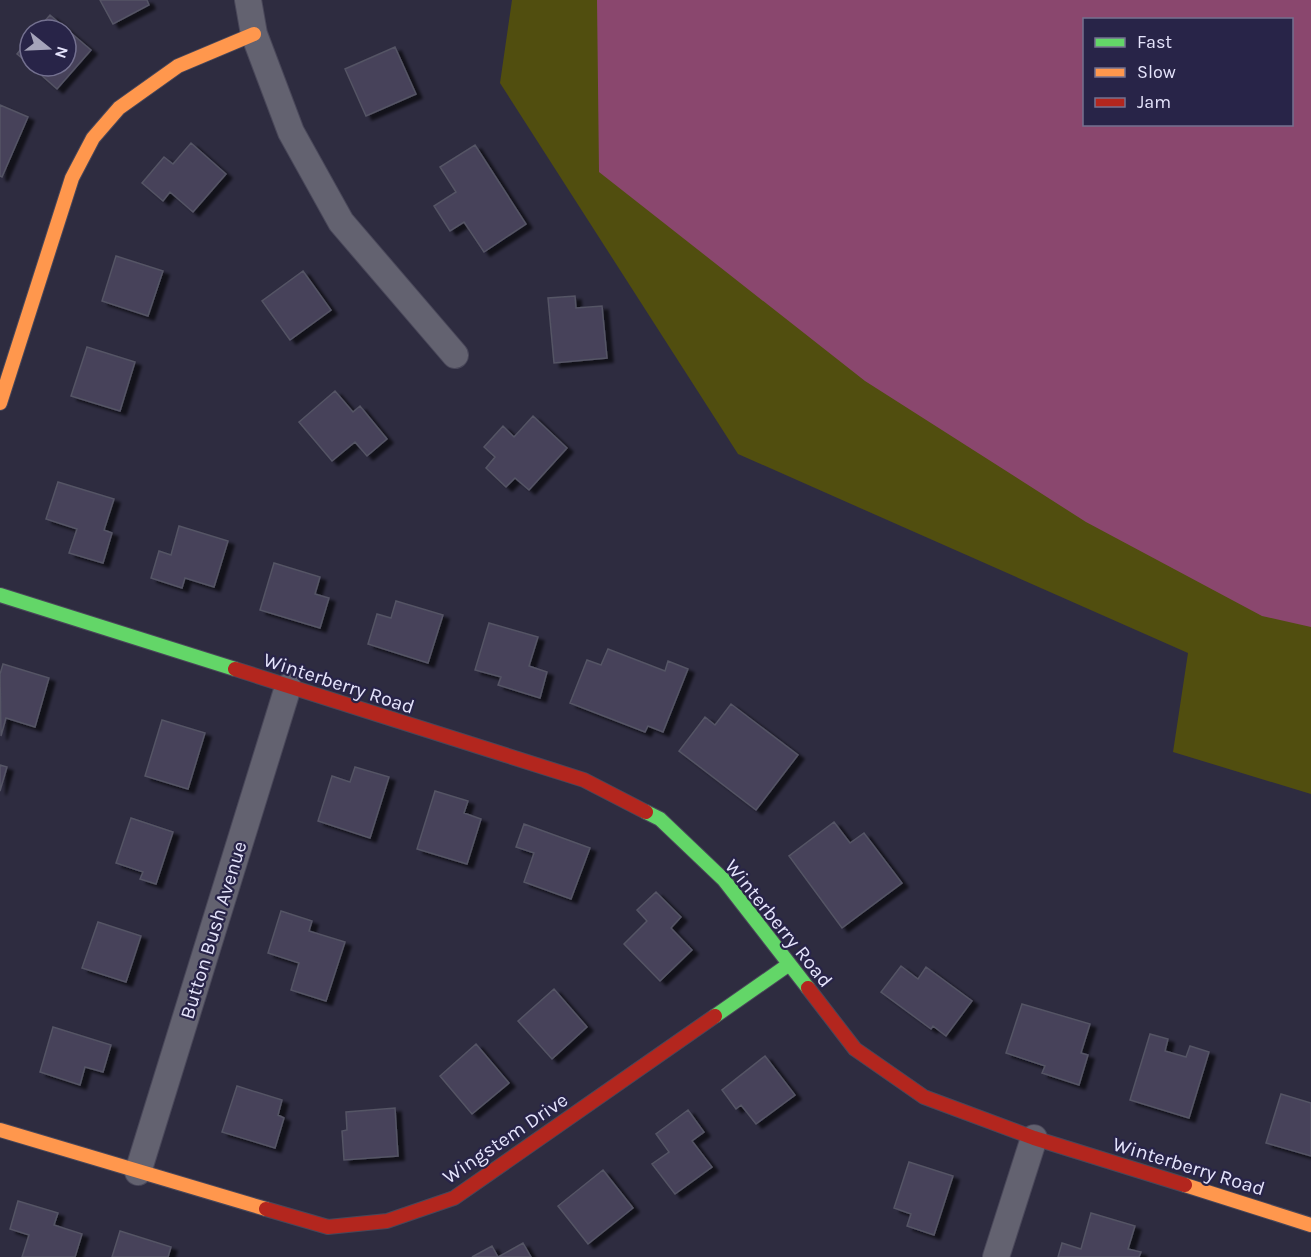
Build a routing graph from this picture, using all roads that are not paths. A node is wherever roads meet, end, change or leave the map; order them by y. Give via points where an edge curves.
1 (248, 0) edge
2 (254, 34) junction
3 (454, 355) dead end
4 (0, 403) edge
5 (0, 595) edge
6 (288, 687) junction
7 (788, 965) junction
8 (0, 1130) edge
9 (1034, 1138) junction
10 (138, 1172) junction
11 (1311, 1225) edge
12 (996, 1257) edge

1 - 2 street
2 - 3 street via 291,132 341,222
2 - 4 street via 178,66 119,108 93,138 72,178
5 - 6 street, Winterberry Road
6 - 7 street, Winterberry Road via 584,780 660,819 724,880
6 - 10 street, Button Bush Avenue
7 - 9 street, Winterberry Road via 855,1049 924,1097
7 - 10 street, Wingstem Drive via 454,1198 387,1221 328,1227
8 - 10 street, Wingstem Drive
9 - 11 street, Winterberry Road
9 - 12 street

